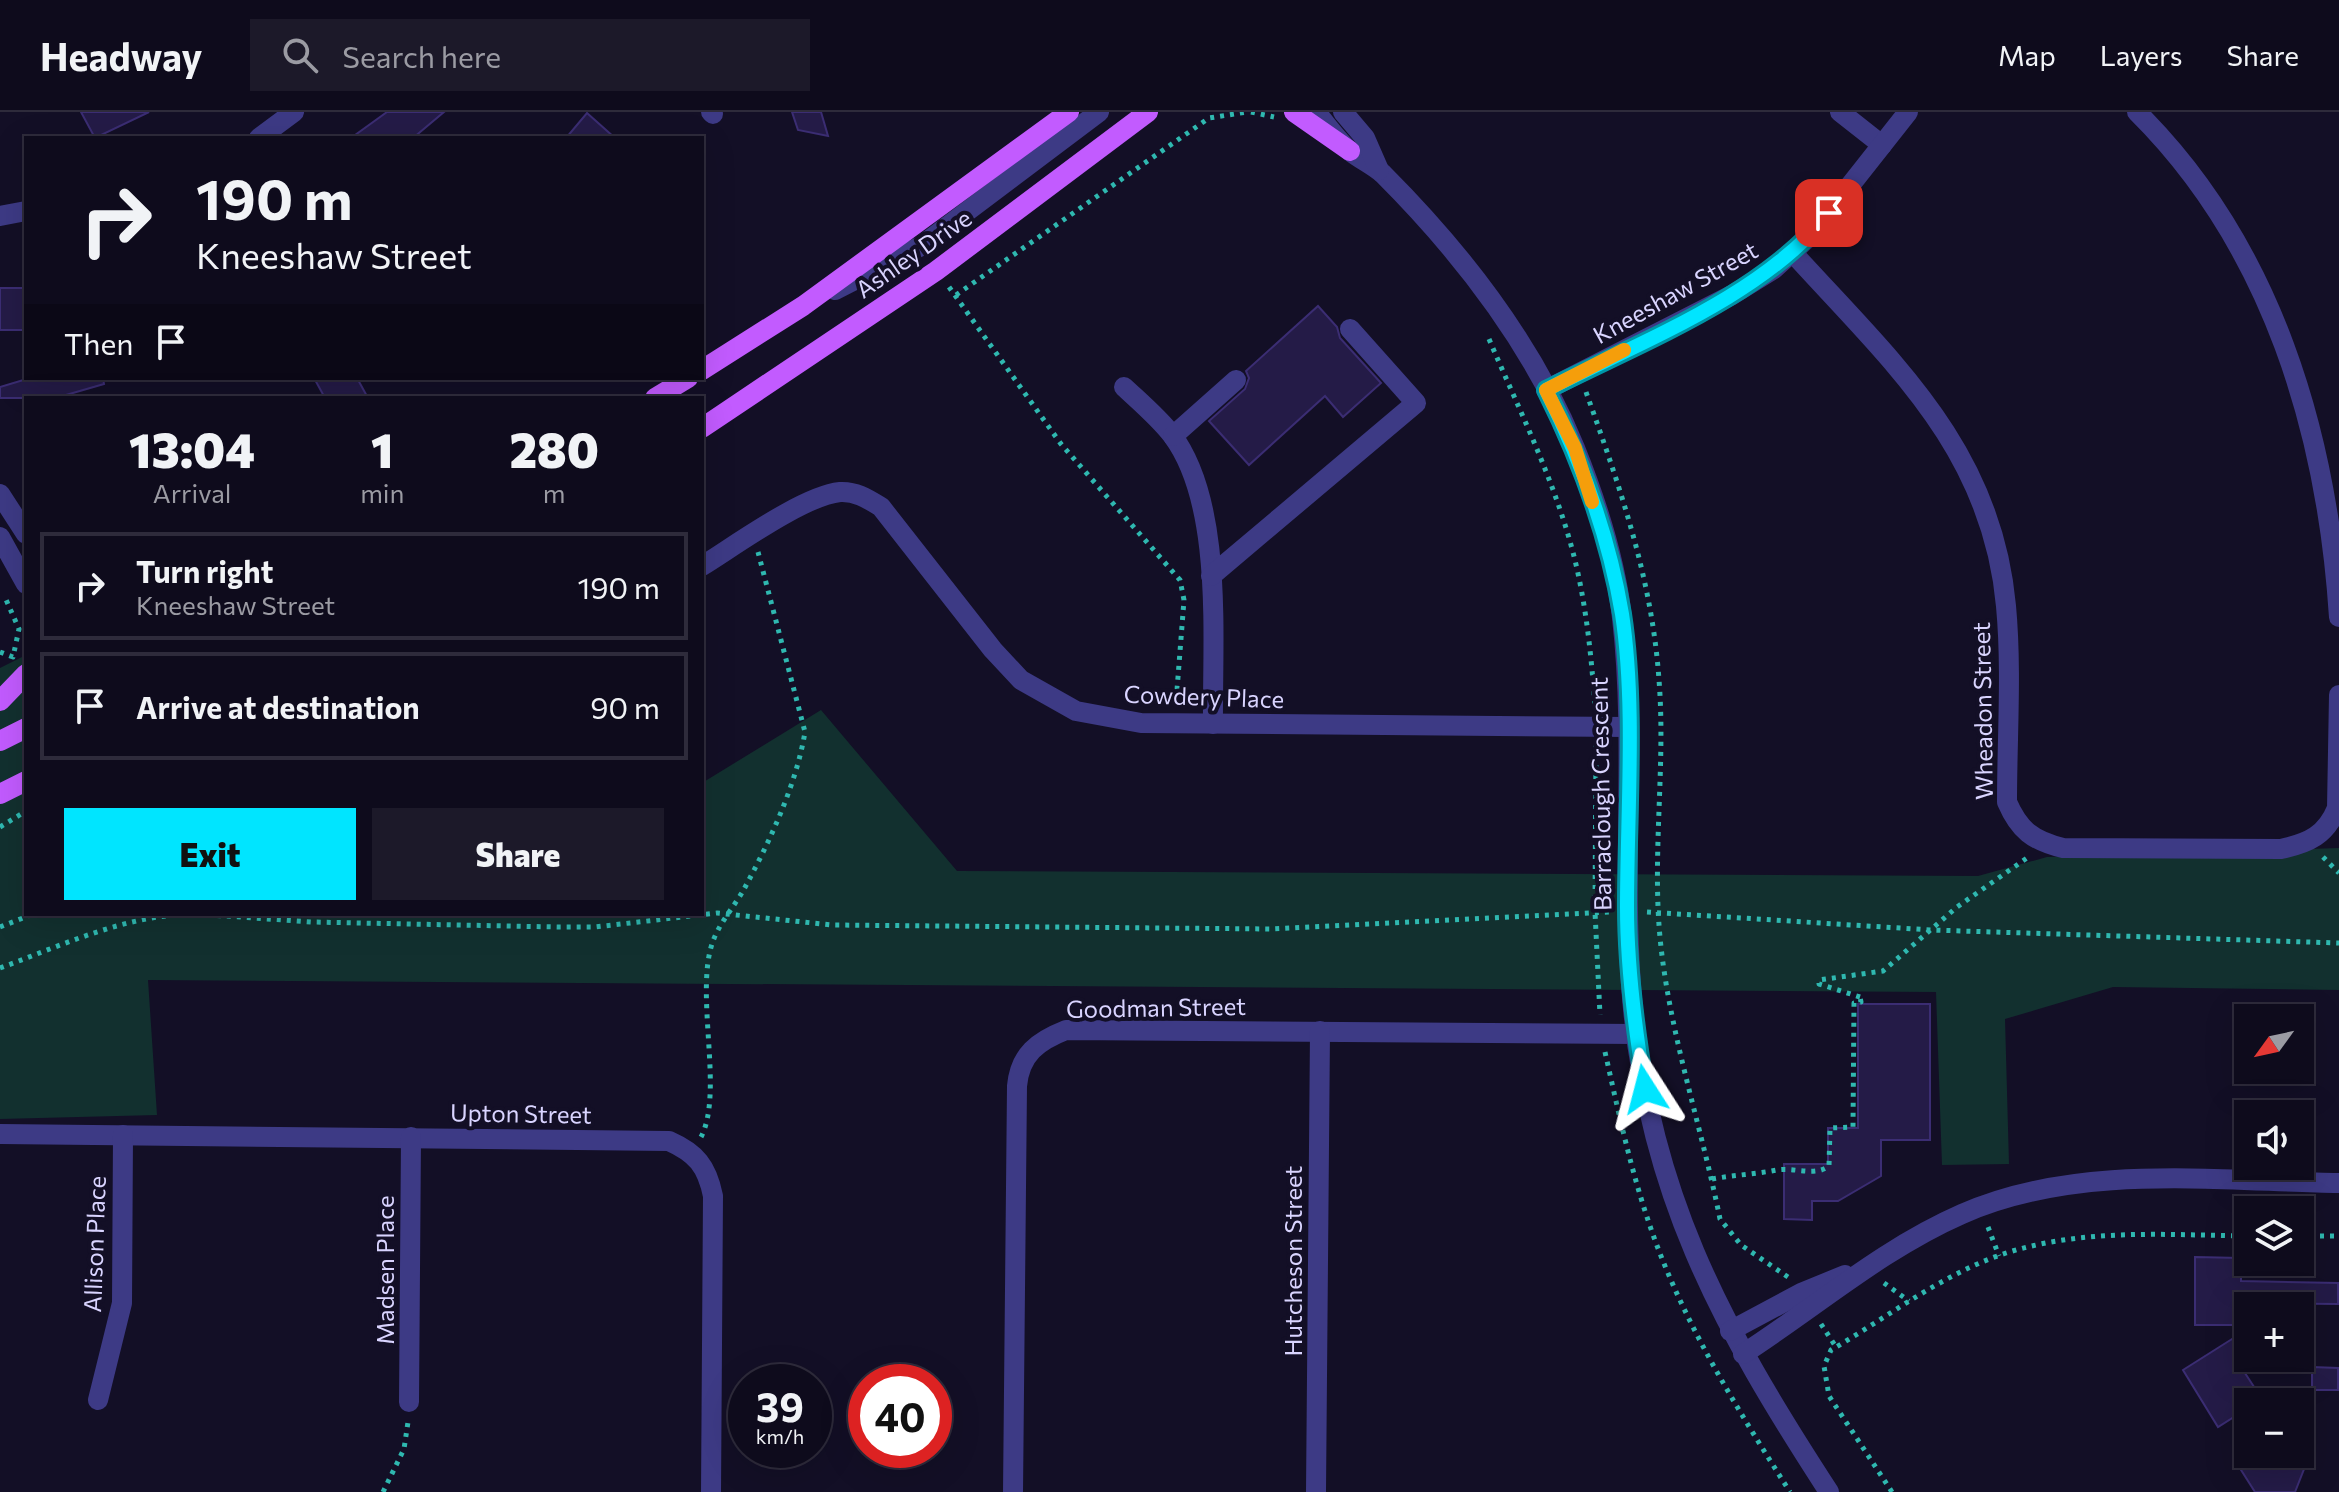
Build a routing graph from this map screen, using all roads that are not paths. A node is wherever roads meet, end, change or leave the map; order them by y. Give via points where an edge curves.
1 (1069, 112) edge
2 (1099, 112) edge
3 (1316, 112) edge
4 (1343, 112) edge
5 (1840, 112) edge
6 (1908, 112) edge
7 (2137, 112) edge
8 (1147, 113) edge
9 (1290, 117) edge
10 (287, 125) edge
11 (263, 136) edge
12 (1882, 145) junction
13 (1350, 151) junction
14 (1379, 170) junction
15 (24, 211) edge
16 (0, 216) edge
17 (1793, 253) junction
18 (803, 306) junction
19 (1350, 329) dead end
20 (704, 369) edge
21 (685, 380) edge
22 (1236, 380) dead end
23 (1124, 387) dead end
24 (1546, 390) junction
25 (658, 396) edge
26 (704, 427) edge
27 (1173, 436) junction
28 (0, 494) edge
29 (24, 531) edge
30 (0, 537) edge
31 (704, 565) edge
32 (1211, 576) junction
33 (24, 580) edge
34 (2339, 617) edge
35 (24, 676) edge
36 (2339, 695) edge
37 (0, 701) edge
38 (1213, 724) junction
39 (1628, 727) junction
40 (24, 729) edge
41 (0, 741) edge
42 (24, 782) edge
43 (0, 794) edge
44 (1320, 1031) junction
45 (1636, 1034) junction
46 (0, 1134) edge
47 (123, 1135) junction
48 (411, 1137) junction
49 (2339, 1183) edge
50 (1867, 1266) junction
51 (1730, 1331) junction
52 (1743, 1354) junction
53 (98, 1400) dead end
54 (409, 1402) road end
55 (711, 1492) edge
56 (1013, 1492) edge
57 (1316, 1492) edge
58 (1829, 1492) edge

1 - 18 main road, Ashley Drive
2 - 18 street via 921,246
3 - 13 street, Barraclough Crescent
4 - 14 street, Barraclough Crescent via 1365,138
5 - 12 street
6 - 12 street, Kneeshaw Street
7 - 34 street via 2179,159 2230,234 2290,358 2317,446 2334,538
8 - 26 main road, Ashley Drive via 936,271
9 - 13 main road
10 - 11 street
12 - 17 street, Kneeshaw Street
13 - 14 street, Barraclough Crescent
14 - 24 street, Barraclough Crescent via 1442,237 1499,311
15 - 16 street
17 - 24 street, Kneeshaw Street via 1732,295
17 - 36 street, Wheadon Street via 1910,382 1948,431 1976,485 1996,544 2006,607 2007,802 2015,822 2040,842 2063,848 2266,849 2306,844 2331,822 2337,808
18 - 20 main road, Ashley Drive
19 - 32 street via 1416,403
21 - 25 main road
22 - 27 street
23 - 27 street
24 - 39 street, Barraclough Crescent via 1575,448 1608,557 1622,615
27 - 32 street via 1202,497
28 - 29 street
30 - 33 street
31 - 38 street, Cowdery Place via 812,500 841,492 859,494 881,507 993,650 1037,692 1076,711 1118,721
32 - 38 street
35 - 37 main road
38 - 39 street, Cowdery Place
39 - 45 street, Barraclough Crescent via 1627,912
40 - 41 main road
42 - 43 main road
44 - 45 street, Goodman Street
44 - 56 street, Goodman Street via 1066,1030 1030,1050 1018,1071 1017,1086
44 - 57 street, Hutcheson Street
45 - 51 street, Barraclough Crescent via 1671,1195
46 - 47 street, Upton Street
47 - 48 street, Upton Street
47 - 53 street, Allison Place via 122,1303
48 - 54 street, Madsen Place
48 - 55 street, Upton Street via 669,1141 689,1150 709,1175 713,1196
49 - 50 street via 2099,1181 2044,1188 1981,1207
50 - 51 street
50 - 52 street
51 - 52 street, Barraclough Crescent
52 - 58 street, Barraclough Crescent

